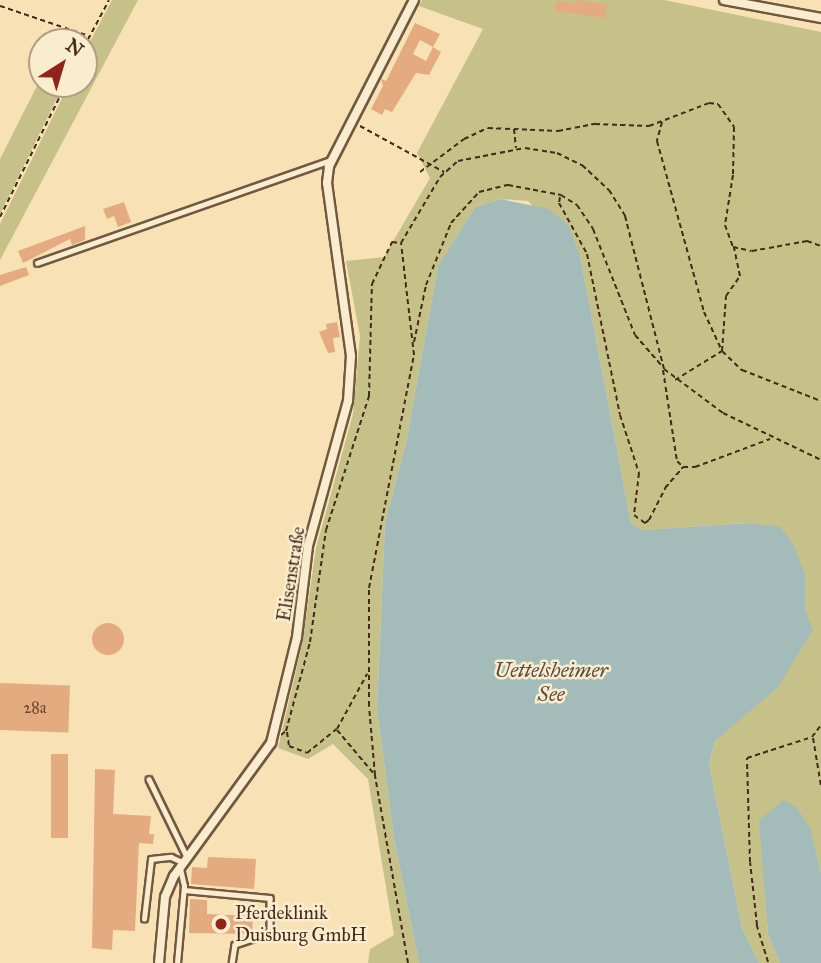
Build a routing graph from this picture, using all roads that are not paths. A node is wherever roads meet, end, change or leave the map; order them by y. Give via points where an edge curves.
1 (414, 0) edge
2 (724, 0) edge
3 (821, 18) edge
4 (331, 160) junction
5 (37, 263) dead end
6 (149, 779) dead end
7 (183, 863) junction
8 (184, 890) junction
9 (144, 919) dead end
10 (159, 963) edge
11 (180, 963) edge
12 (232, 963) edge

1 - 4 street, Elisenstraße
2 - 3 street
4 - 5 lane
4 - 7 street, Elisenstraße via 327,183 351,356 348,401 308,546 297,637 271,743
6 - 7 lane
7 - 8 lane
7 - 9 lane via 171,856 151,859
7 - 10 street, Elisenstraße via 165,897
8 - 11 lane
8 - 12 lane via 271,898 270,933 235,945

